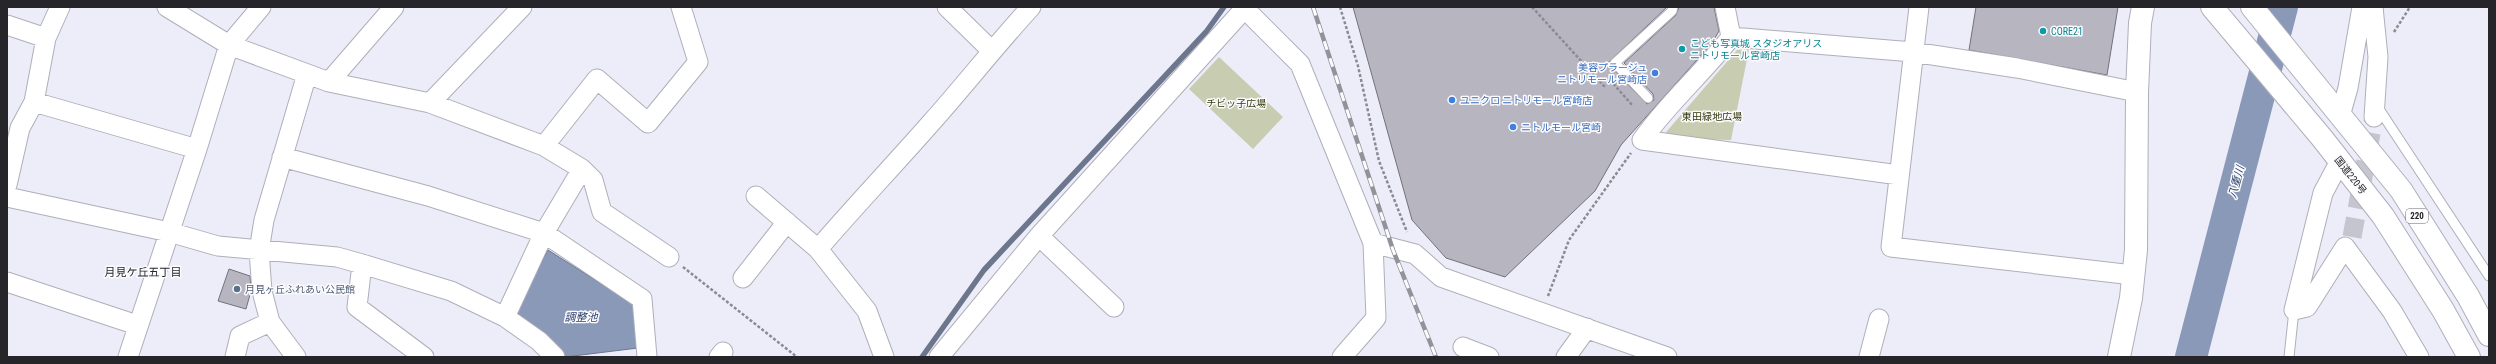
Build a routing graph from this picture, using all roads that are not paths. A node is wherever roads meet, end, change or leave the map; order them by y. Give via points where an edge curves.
1 (60, 7) edge
2 (167, 7) edge
3 (261, 7) edge
4 (394, 7) edge
5 (522, 7) edge
6 (681, 7) edge
7 (947, 7) edge
8 (1031, 7) edge
9 (1673, 7) edge
10 (1725, 7) edge
11 (1919, 7) edge
12 (2143, 7) edge
13 (2212, 7) edge
14 (2252, 7) edge
15 (2362, 7) edge
16 (2374, 7) edge
17 (1245, 8) edge
18 (7, 24) edge
19 (1731, 37) junction
20 (46, 38) junction
21 (229, 45) junction
22 (991, 50) junction
23 (1913, 52) junction
24 (307, 74) junction
25 (328, 82) junction
26 (2137, 92) junction
27 (1648, 98) dead end
28 (34, 102) junction
29 (430, 103) junction
30 (2336, 111) junction
31 (2375, 111) joint
32 (13, 127) edge
33 (544, 146) junction
34 (197, 149) junction
35 (282, 157) junction
36 (2340, 161) junction
37 (582, 169) junction
38 (1899, 175) junction
39 (7, 184) edge
40 (756, 196) dead end
41 (7, 197) edge
42 (787, 222) junction
43 (169, 232) junction
44 (544, 233) junction
45 (1039, 236) junction
46 (1373, 243) junction
47 (818, 249) junction
48 (259, 251) junction
49 (669, 257) road end
50 (362, 264) junction
51 (2133, 275) junction
52 (2489, 276) edge
53 (743, 278) dead end
54 (7, 282) edge
55 (1114, 308) dead end
56 (2294, 310) junction
57 (505, 317) junction
58 (1879, 319) dead end
59 (270, 322) junction
60 (137, 325) junction
61 (1587, 328) junction
62 (2489, 335) edge
63 (1463, 347) dead end
64 (128, 357) edge
65 (235, 357) edge
66 (296, 357) edge
67 (424, 357) edge
68 (554, 357) edge
69 (647, 357) edge
70 (884, 357) edge
71 (939, 357) edge
72 (1342, 357) edge
73 (1489, 357) edge
74 (1566, 357) edge
75 (1667, 357) edge
76 (1869, 357) edge
77 (2119, 357) edge
78 (2289, 357) edge
79 (2419, 357) edge
80 (2468, 357) edge

1 - 20 street
2 - 21 street
3 - 21 street
4 - 25 street
5 - 29 street
6 - 33 street via 698,62 648,123 597,79
7 - 22 street
8 - 22 street
9 - 27 lane via 1672,11 1615,63
10 - 19 street
11 - 23 street
12 - 26 main road
13 - 36 main road, 国道220号
14 - 30 main road, 220
15 - 30 street via 2348,88
16 - 31 street via 2378,57
17 - 45 street
17 - 46 street via 1300,64
18 - 20 street
19 - 23 street
19 - 38 street via 1708,66 1656,120 1642,140
20 - 28 street
21 - 24 street
21 - 34 street
22 - 47 street via 930,124 876,181
23 - 26 street via 2017,68
23 - 38 street
24 - 25 street
24 - 35 street
25 - 29 street
26 - 51 main road via 2136,250
28 - 32 street
28 - 34 street
29 - 33 street
30 - 62 main road, 220 via 2401,190 2468,296
31 - 52 lane
32 - 39 street
33 - 37 street
34 - 43 street
35 - 44 street via 428,196
35 - 48 street via 264,220
36 - 56 street via 2324,192
36 - 80 main road, 国道220号 via 2383,216 2443,310
37 - 44 street
37 - 49 street via 593,180 602,212
38 - 51 street via 1891,247
40 - 42 street
41 - 43 street
42 - 47 street
42 - 53 street
43 - 48 street via 218,246
43 - 60 street
44 - 57 street
44 - 69 street via 642,299
45 - 55 street
45 - 71 street
46 - 61 street via 1415,254 1441,277
46 - 72 street via 1376,318
47 - 70 street via 867,311
48 - 50 street via 338,257
48 - 59 street via 262,291
50 - 57 street via 451,292
50 - 67 street via 357,307
51 - 77 main road
54 - 60 street
56 - 78 lane
56 - 79 street via 2306,307 2348,242
57 - 68 street via 539,341
58 - 76 street
59 - 65 street via 240,336
59 - 66 street
60 - 64 street
61 - 74 street
61 - 75 street
63 - 73 street

